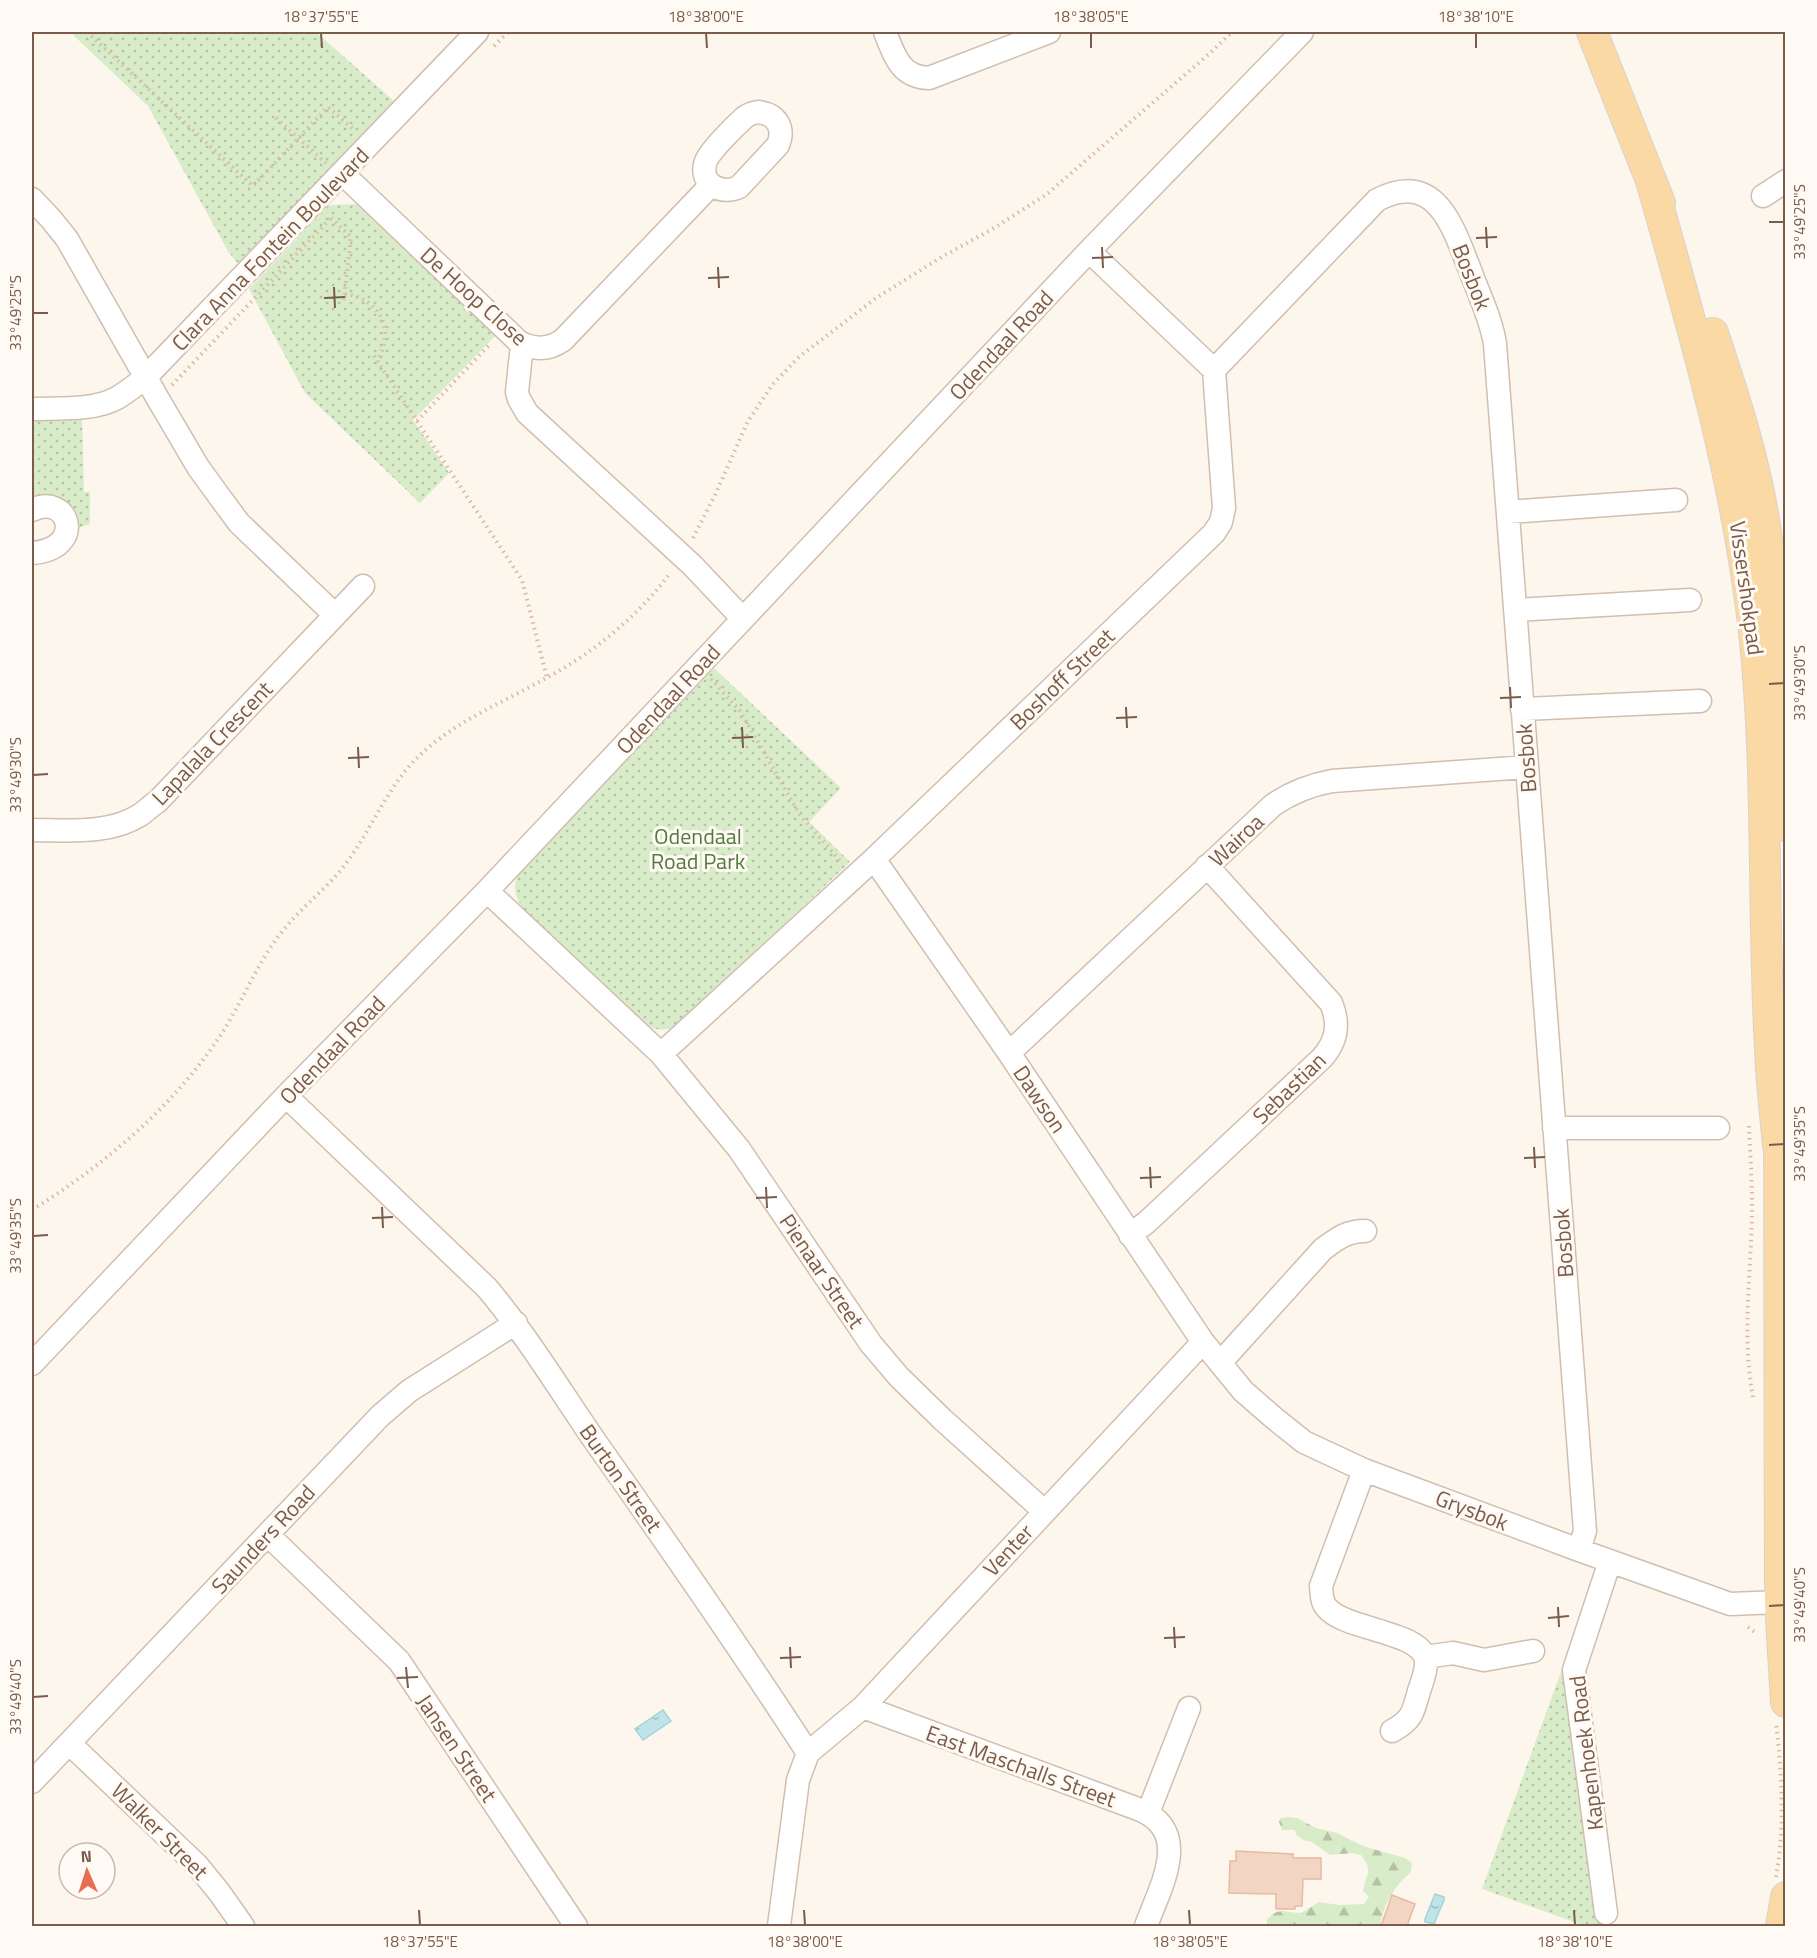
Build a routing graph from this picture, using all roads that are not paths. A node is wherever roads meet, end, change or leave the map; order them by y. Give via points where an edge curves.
1 (477, 32) edge
2 (885, 32) edge
3 (1049, 32) edge
4 (1302, 32) edge
5 (1592, 32) edge
6 (342, 173) junction
7 (1785, 181) edge
8 (711, 185) dead end
9 (1763, 196) dead end
10 (32, 199) edge
11 (1089, 251) junction
12 (522, 344) junction
13 (1214, 370) junction
14 (145, 378) junction
15 (32, 409) edge
16 (1676, 500) dead end
17 (32, 510) edge
18 (1508, 512) junction
19 (32, 554) edge
20 (363, 586) dead end
21 (1690, 600) dead end
22 (1515, 610) junction
23 (334, 614) junction
24 (743, 619) junction
25 (1773, 634) edge
26 (1700, 701) dead end
27 (1522, 710) junction
28 (1527, 767) junction
29 (1785, 826) edge
30 (32, 830) edge
31 (874, 859) junction
32 (1208, 866) junction
33 (487, 891) junction
34 (1785, 948) edge
35 (1009, 1053) junction
36 (661, 1054) junction
37 (286, 1096) junction
38 (1554, 1128) junction
39 (1718, 1128) dead end
40 (1778, 1145) junction
41 (1782, 1212) edge
42 (1365, 1231) dead end
43 (1130, 1235) junction
44 (516, 1323) junction
45 (1203, 1342) junction
46 (1220, 1363) junction
47 (32, 1364) edge
48 (1364, 1470) junction
49 (1044, 1511) junction
50 (268, 1535) junction
51 (1579, 1550) junction
52 (1610, 1561) junction
53 (1780, 1602) junction
54 (1784, 1640) edge
55 (1533, 1651) dead end
56 (1425, 1657) junction
57 (1785, 1702) edge
58 (863, 1707) junction
59 (1189, 1707) dead end
60 (1392, 1731) dead end
61 (69, 1743) junction
62 (808, 1753) junction
63 (32, 1782) edge
64 (1148, 1813) junction
65 (1780, 1891) edge
66 (1606, 1913) dead end
67 (243, 1926) edge
68 (576, 1926) edge
69 (779, 1926) edge
70 (1146, 1926) edge
71 (1781, 1926) edge

1 - 6 street, Clara Anna Fontein Boulevard
2 - 3 street via 899,66 912,75 929,78
4 - 11 street, Odendaal Road
5 - 25 main road, Vissershokpad via 1704,305 1736,401 1765,525
6 - 12 street, De Hoop Close
6 - 14 street, Clara Anna Fontein Boulevard
7 - 9 street
8 - 12 street, De Hoop Close via 563,340 542,348
10 - 14 street via 67,240
11 - 13 street
11 - 24 street, Odendaal Road
12 - 24 street via 517,392 527,413 683,556
13 - 18 street, Bosbok via 1370,206 1395,193 1426,197 1450,220 1492,329
13 - 31 street, Boshoff Street via 1224,508 1214,533
14 - 15 street, Clara Anna Fontein Boulevard via 116,399 103,403
14 - 23 street via 198,467 239,523
16 - 18 street
17 - 19 street via 46,506 59,511 67,529 65,538 52,550
18 - 22 street, Bosbok
20 - 23 street, Lapalala Crescent
21 - 22 street
22 - 27 street, Bosbok
23 - 30 street, Lapalala Crescent via 158,801 140,815 92,830
24 - 33 street, Odendaal Road
25 - 29 main road, Vissershokpad via 1785,731
25 - 40 main road, Vissershokpad via 1760,699 1770,1048
26 - 27 street
27 - 28 street, Bosbok
28 - 32 street, Wairoa via 1307,786 1273,805
28 - 38 street, Bosbok
31 - 35 street, Dawson
31 - 36 street, Boshoff Street
32 - 35 street, Wairoa
32 - 43 street, Sebastian via 1331,1003 1336,1019 1334,1039 1322,1058
33 - 36 street, Pienaar Street
33 - 37 street, Odendaal Road
34 - 40 main road, Vissershokpad
35 - 43 street, Dawson
36 - 49 street, Pienaar Street via 739,1149 871,1344 928,1405
37 - 44 street, Burton Street via 487,1288
37 - 47 street, Odendaal Road
38 - 39 street
38 - 51 street, Bosbok via 1585,1531
40 - 41 main road, Vissershokpad
41 - 53 main road, Vissershokpad
42 - 46 street via 1340,1236 1323,1249
43 - 45 street, Dawson
44 - 50 street, Saunders Road via 394,1403
44 - 62 street, Burton Street
45 - 46 street, Grysbok
45 - 49 street, Venter
46 - 48 street, Grysbok via 1243,1391 1304,1442
48 - 51 street, Grysbok
48 - 56 street via 1321,1586 1322,1598 1337,1617 1407,1641
49 - 58 street, Venter
50 - 61 street, Saunders Road
50 - 68 street, Jansen Street via 399,1661
51 - 52 street, Grysbok
52 - 53 street, Grysbok via 1730,1604
52 - 66 street, Kapenhoek Road via 1574,1670
53 - 54 main road, Vissershokpad
54 - 57 main road, Vissershokpad
55 - 56 street via 1484,1659 1453,1653
56 - 60 street via 1426,1668 1413,1713 1406,1723
58 - 62 street, Venter
58 - 64 street, East Maschalls Street
59 - 64 street
61 - 63 street, Saunders Road
61 - 67 street, Walker Street via 197,1865
62 - 69 street via 798,1780
64 - 70 street, East Maschalls Street via 1164,1828 1170,1860
65 - 71 main road

